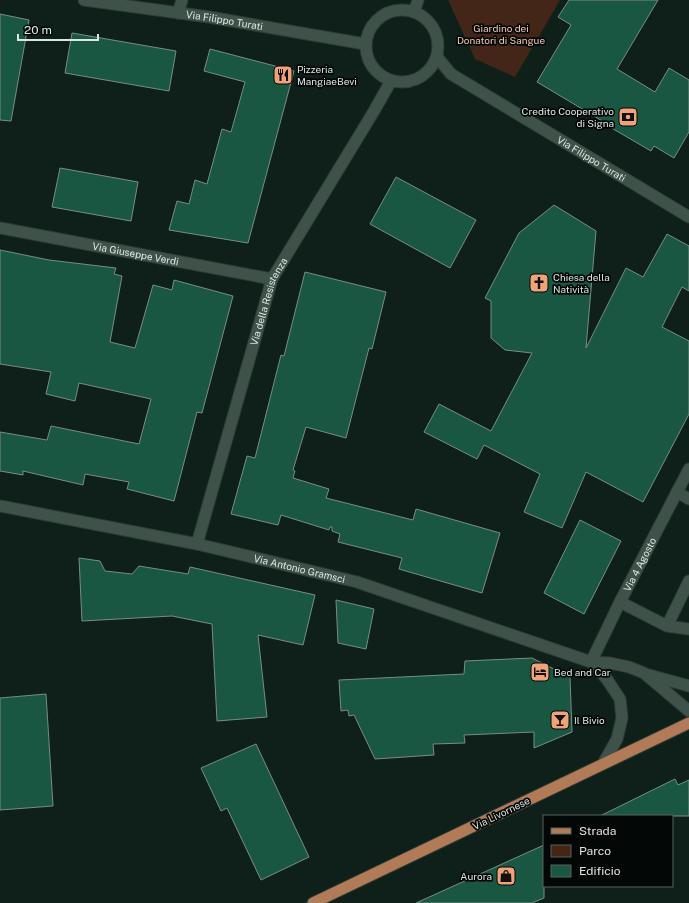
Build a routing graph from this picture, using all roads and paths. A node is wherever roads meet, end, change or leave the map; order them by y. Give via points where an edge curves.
1 (84, 0) edge
2 (182, 0) edge
3 (418, 0) edge
4 (414, 12) junction
5 (178, 13) junction
6 (365, 44) junction
7 (437, 57) junction
8 (391, 81) junction
9 (689, 217) edge
10 (0, 228) edge
11 (272, 279) junction
12 (689, 469) edge
13 (678, 492) junction
14 (689, 499) edge
15 (0, 506) edge
16 (197, 544) junction
17 (689, 581) edge
18 (620, 602) junction
19 (667, 626) junction
20 (689, 629) edge
21 (592, 662) junction
22 (644, 673) junction
23 (689, 686) edge
24 (689, 711) edge
25 (689, 723) edge
26 (603, 764) junction
27 (313, 903) edge

1 - 5 street, Via Filippo Turati
2 - 5 street
3 - 4 street
4 - 6 street via 392,11 382,16 373,23
4 - 7 street via 432,25 439,46
5 - 6 street, Via Filippo Turati
6 - 8 street via 372,67 380,76
7 - 8 street via 432,68 424,76 402,83
7 - 9 street, Via Filippo Turati via 451,74
8 - 11 street, Via della Resistenza
10 - 11 street, Via Giuseppe Verdi
11 - 16 street, Via della Resistenza
12 - 13 street, Via 4 Agosto
13 - 14 street
13 - 18 street, Via 4 Agosto
15 - 16 street, Via Antonio Gramsci
16 - 21 street, Via Antonio Gramsci via 357,582
17 - 19 street
18 - 19 street
18 - 21 street, Via 4 Agosto
19 - 20 street
21 - 22 street, Via Antonio Gramsci via 629,667
21 - 26 street via 620,699 622,718 617,739
22 - 23 street, Via Antonio Gramsci
22 - 24 street, Via Antonio Gramsci
25 - 26 main road, Via Livornese
26 - 27 main road, Via Livornese

